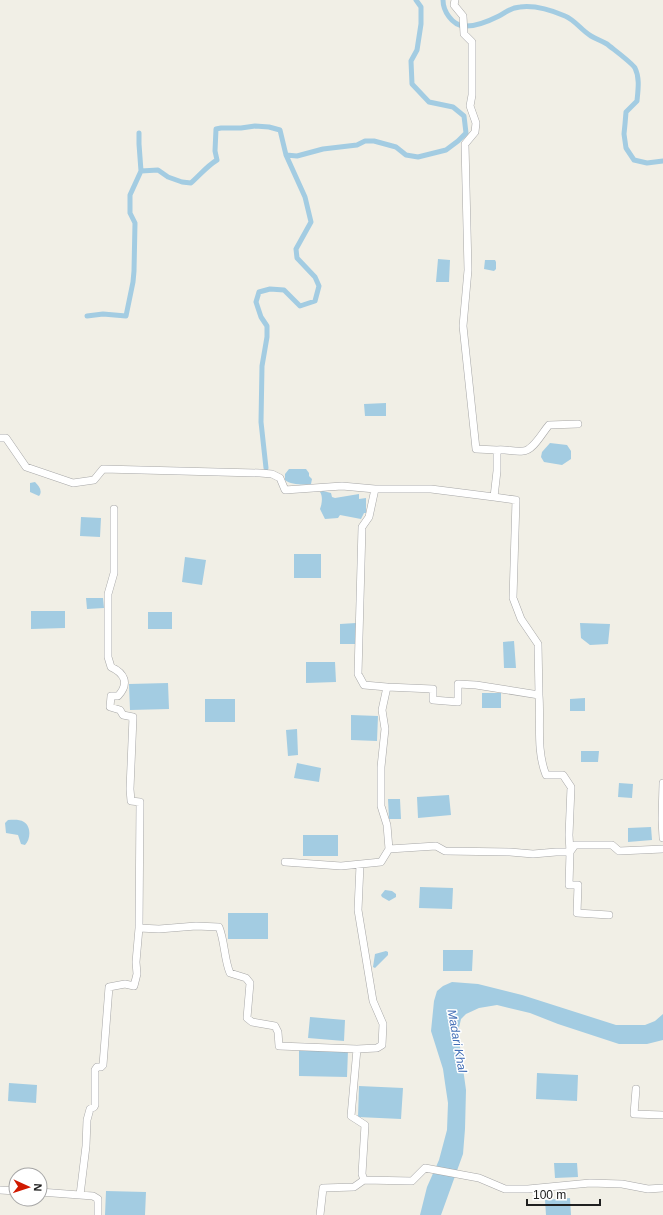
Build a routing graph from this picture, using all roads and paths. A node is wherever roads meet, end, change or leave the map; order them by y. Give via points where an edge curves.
1 (455, 0) edge
2 (578, 424) dead end
3 (0, 438) edge
4 (497, 450) junction
5 (375, 489) junction
6 (494, 496) junction
7 (114, 509) dead end
8 (387, 686) junction
9 (539, 695) junction
10 (663, 783) edge
11 (663, 838) edge
12 (388, 849) junction
13 (663, 849) edge
14 (570, 852) junction
15 (285, 862) dead end
16 (360, 865) junction
17 (609, 915) dead end
18 (139, 928) junction
19 (357, 1049) junction
20 (636, 1089) dead end
21 (663, 1115) edge
22 (364, 1180) junction
23 (663, 1188) edge
24 (48, 1193) edge
25 (80, 1195) junction
26 (98, 1215) edge
27 (320, 1215) edge

1 - 4 street via 454,5 463,16 464,34 472,42 470,106 476,123 475,132 465,144 468,270 463,326 476,449
2 - 4 street via 549,425 533,448 524,452
3 - 5 street via 6,438 26,467 74,483 94,480 103,469 171,470 272,474 280,478 285,490 342,486
4 - 6 street
5 - 6 street via 431,489
5 - 8 street via 369,517 362,527 358,674 364,685
6 - 9 street via 516,500 512,598 521,619 538,644
7 - 18 street via 114,573 108,594 108,657 111,667 122,674 124,684 118,696 111,696 110,707 133,718 130,789 131,801 140,802
8 - 9 street via 433,689 433,700 458,702 458,684
8 - 12 street via 382,710 385,729 381,806 387,825
9 - 14 street via 539,741 543,768 546,775 563,775 571,787
10 - 11 street
12 - 14 street via 436,846 445,851 533,854
12 - 16 street via 381,862
13 - 14 street via 619,851 612,845 575,845
14 - 17 street via 569,885 578,885 577,913
15 - 16 street
16 - 19 street via 358,910 373,1001 383,1024 382,1045 377,1048
18 - 19 street via 219,927 230,973 246,978 250,984 246,1018 252,1022 275,1026 279,1046
18 - 25 street via 134,986 125,984 109,987 102,1065 95,1070 95,1105 88,1114
19 - 22 street via 351,1116 365,1125 362,1174
20 - 21 street via 634,1114
22 - 23 street via 412,1181 425,1168 479,1178 505,1189 528,1190 590,1183 622,1184 648,1189
22 - 27 street via 354,1187 323,1188
24 - 25 street
25 - 26 street via 98,1199

